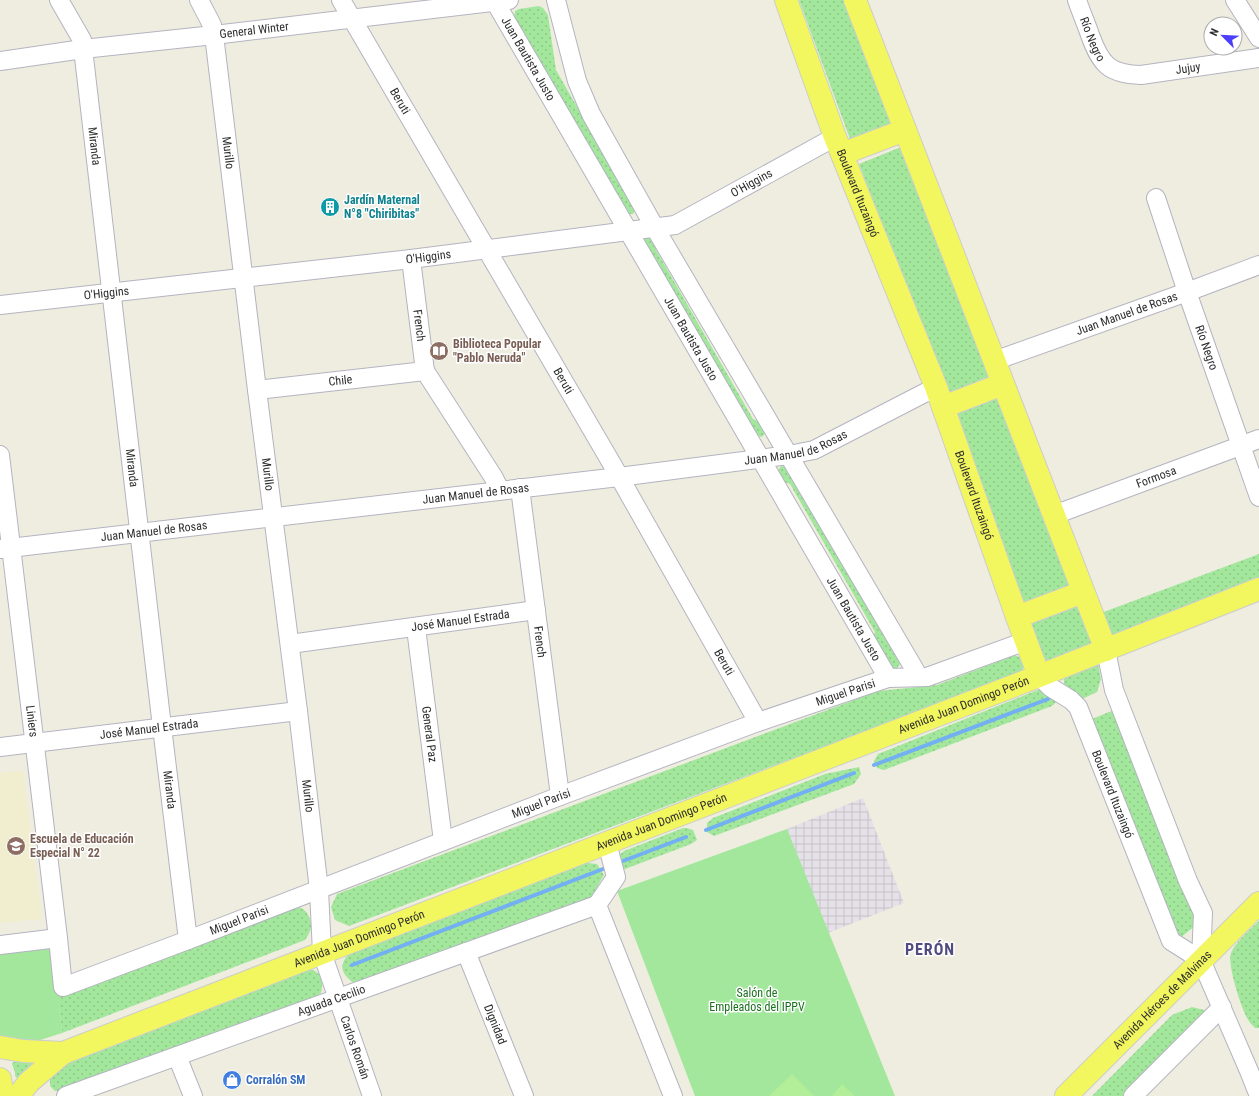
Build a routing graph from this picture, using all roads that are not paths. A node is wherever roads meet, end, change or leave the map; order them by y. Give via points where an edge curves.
1 (60, 0) edge
2 (199, 0) edge
3 (342, 0) edge
4 (556, 0) edge
5 (786, 0) edge
6 (855, 0) edge
7 (1077, 0) edge
8 (1236, 0) edge
9 (500, 1) edge
10 (352, 19) junction
11 (214, 35) junction
12 (1259, 38) edge
13 (83, 49) junction
14 (1259, 58) edge
15 (0, 60) edge
16 (1116, 71) joint
17 (905, 130) junction
18 (838, 145) junction
19 (1156, 198) dead end
20 (655, 228) junction
21 (629, 231) junction
22 (486, 248) junction
23 (411, 259) junction
24 (1259, 265) edge
25 (244, 278) junction
26 (111, 292) junction
27 (1187, 292) junction
28 (0, 305) edge
29 (994, 361) junction
30 (425, 371) junction
31 (1003, 384) junction
32 (936, 386) junction
33 (257, 390) junction
34 (943, 407) junction
35 (1259, 439) edge
36 (1241, 446) junction
37 (0, 455) edge
38 (789, 455) junction
39 (760, 459) junction
40 (619, 477) junction
41 (520, 488) junction
42 (500, 490) junction
43 (1259, 497) edge
44 (1054, 515) junction
45 (274, 517) junction
46 (139, 533) junction
47 (6, 549) edge
48 (1259, 589) edge
49 (1083, 592) junction
50 (536, 610) junction
51 (1017, 617) junction
52 (416, 628) junction
53 (1026, 641) junction
54 (290, 644) junction
55 (1106, 650) junction
56 (1039, 676) junction
57 (919, 677) junction
58 (888, 678) junction
59 (298, 711) junction
60 (758, 722) junction
61 (162, 727) junction
62 (35, 743) junction
63 (0, 747) edge
64 (560, 796) junction
65 (443, 841) junction
66 (607, 843) junction
67 (319, 890) junction
68 (1259, 903) edge
69 (597, 905) junction
70 (58, 938) junction
71 (188, 940) junction
72 (0, 945) edge
73 (466, 952) junction
74 (322, 953) junction
75 (1201, 960) junction
76 (63, 987) joint
77 (338, 998) junction
78 (1222, 1008) junction
79 (0, 1047) edge
80 (63, 1053) junction
81 (177, 1056) junction
82 (1254, 1066) edge
83 (0, 1079) edge
84 (667, 1094) edge
85 (3, 1096) edge
86 (18, 1096) edge
87 (66, 1096) edge
88 (193, 1096) edge
89 (372, 1096) edge
90 (524, 1096) edge
91 (1066, 1096) edge
92 (1133, 1096) edge
93 (1259, 1096) edge

1 - 13 street, Miranda via 82,40
2 - 11 street, Murillo via 212,25
3 - 10 street, Beruti
4 - 20 street, Juan Bautista Justo via 577,81 591,114
5 - 18 main road, Boulevard Ituzaingó
6 - 17 main road
7 - 16 street, Río Negro via 1097,54 1104,64
8 - 12 street
9 - 10 street, General Winter
9 - 21 street, Juan Bautista Justo
10 - 11 street, General Winter
10 - 22 street, Beruti
11 - 13 street, General Winter
11 - 25 street, Murillo
13 - 15 street, General Winter
13 - 26 street, Miranda
14 - 16 street, Jujuy via 1141,75
17 - 18 main road
17 - 29 main road
18 - 20 street, O'Higgins via 675,225
18 - 32 main road, Boulevard Ituzaingó
19 - 27 street, Río Negro
20 - 21 street, O'Higgins
20 - 38 street, Juan Bautista Justo
21 - 22 street, O'Higgins
21 - 39 street, Juan Bautista Justo
22 - 23 street, O'Higgins
22 - 40 street, Beruti
23 - 25 street, O'Higgins
23 - 30 street, French
24 - 27 street, Juan Manuel de Rosas
25 - 26 street, O'Higgins
25 - 33 street, Murillo
26 - 28 street, O'Higgins
26 - 46 street, Miranda
27 - 29 street, Juan Manuel de Rosas
27 - 36 street, Río Negro
29 - 31 main road
30 - 33 street, Chile
30 - 42 street, French
31 - 34 main road
31 - 44 main road
32 - 34 main road, Boulevard Ituzaingó
32 - 38 street, Juan Manuel de Rosas via 814,450
33 - 45 street, Murillo
34 - 51 main road, Boulevard Ituzaingó
35 - 36 street, Formosa
36 - 43 street, Río Negro
36 - 44 street, Formosa
37 - 47 street, Liniers
38 - 39 street, Juan Manuel de Rosas
38 - 57 street, Juan Bautista Justo
39 - 40 street, Juan Manuel de Rosas
39 - 58 street, Juan Bautista Justo
40 - 41 street, Juan Manuel de Rosas
40 - 60 street, Beruti
41 - 42 street, Juan Manuel de Rosas
41 - 50 street, French
42 - 45 street, Juan Manuel de Rosas
44 - 49 main road
45 - 46 street, Juan Manuel de Rosas
45 - 54 street, Murillo
46 - 47 street, Juan Manuel de Rosas
46 - 61 street, Miranda
47 - 62 street, Liniers
48 - 55 main road, Avenida Juan Domingo Perón
49 - 51 main road
49 - 55 main road
50 - 52 street, José Manuel Estrada
50 - 64 street, French
51 - 53 main road, Boulevard Ituzaingó
52 - 54 street, José Manuel Estrada
52 - 65 street, General Paz
53 - 56 main road, Boulevard Ituzaingó
53 - 57 street, Miguel Parisi via 927,677
54 - 59 street, Murillo
55 - 56 main road, Avenida Juan Domingo Perón
55 - 75 street via 1114,690 1188,881 1203,913
56 - 66 main road, Avenida Juan Domingo Perón
56 - 75 street, Boulevard Ituzaingó via 1078,707 1171,941
57 - 58 street, Miguel Parisi
58 - 60 street, Miguel Parisi
59 - 61 street, José Manuel Estrada
59 - 67 street, Murillo
60 - 64 street, Miguel Parisi
61 - 62 street, José Manuel Estrada
61 - 71 street, Miranda
62 - 63 street, José Manuel Estrada
62 - 70 street, Liniers
64 - 65 street, Miguel Parisi
65 - 67 street, Miguel Parisi
66 - 69 street via 616,876
66 - 74 main road, Avenida Juan Domingo Perón
67 - 71 street, Miguel Parisi
67 - 74 street, Murillo
68 - 75 main road, Avenida Héroes de Malvinas
69 - 73 street, Aguada Cecilio
69 - 84 street
70 - 72 street
70 - 76 street, Liniers
71 - 76 street, Miguel Parisi
73 - 77 street, Aguada Cecilio
73 - 90 street, Dignidad
74 - 77 street, Carlos Román
74 - 80 main road, Avenida Juan Domingo Perón
75 - 78 street
75 - 91 main road, Avenida Héroes de Malvinas
77 - 81 street, Aguada Cecilio
77 - 89 street, Carlos Román
78 - 82 street
78 - 92 street
79 - 80 main road, Avenida Juan Domingo Perón
80 - 86 main road, Avenida Juan Domingo Perón via 29,1082
81 - 87 street, Aguada Cecilio
81 - 88 street
82 - 93 street
83 - 85 main road

